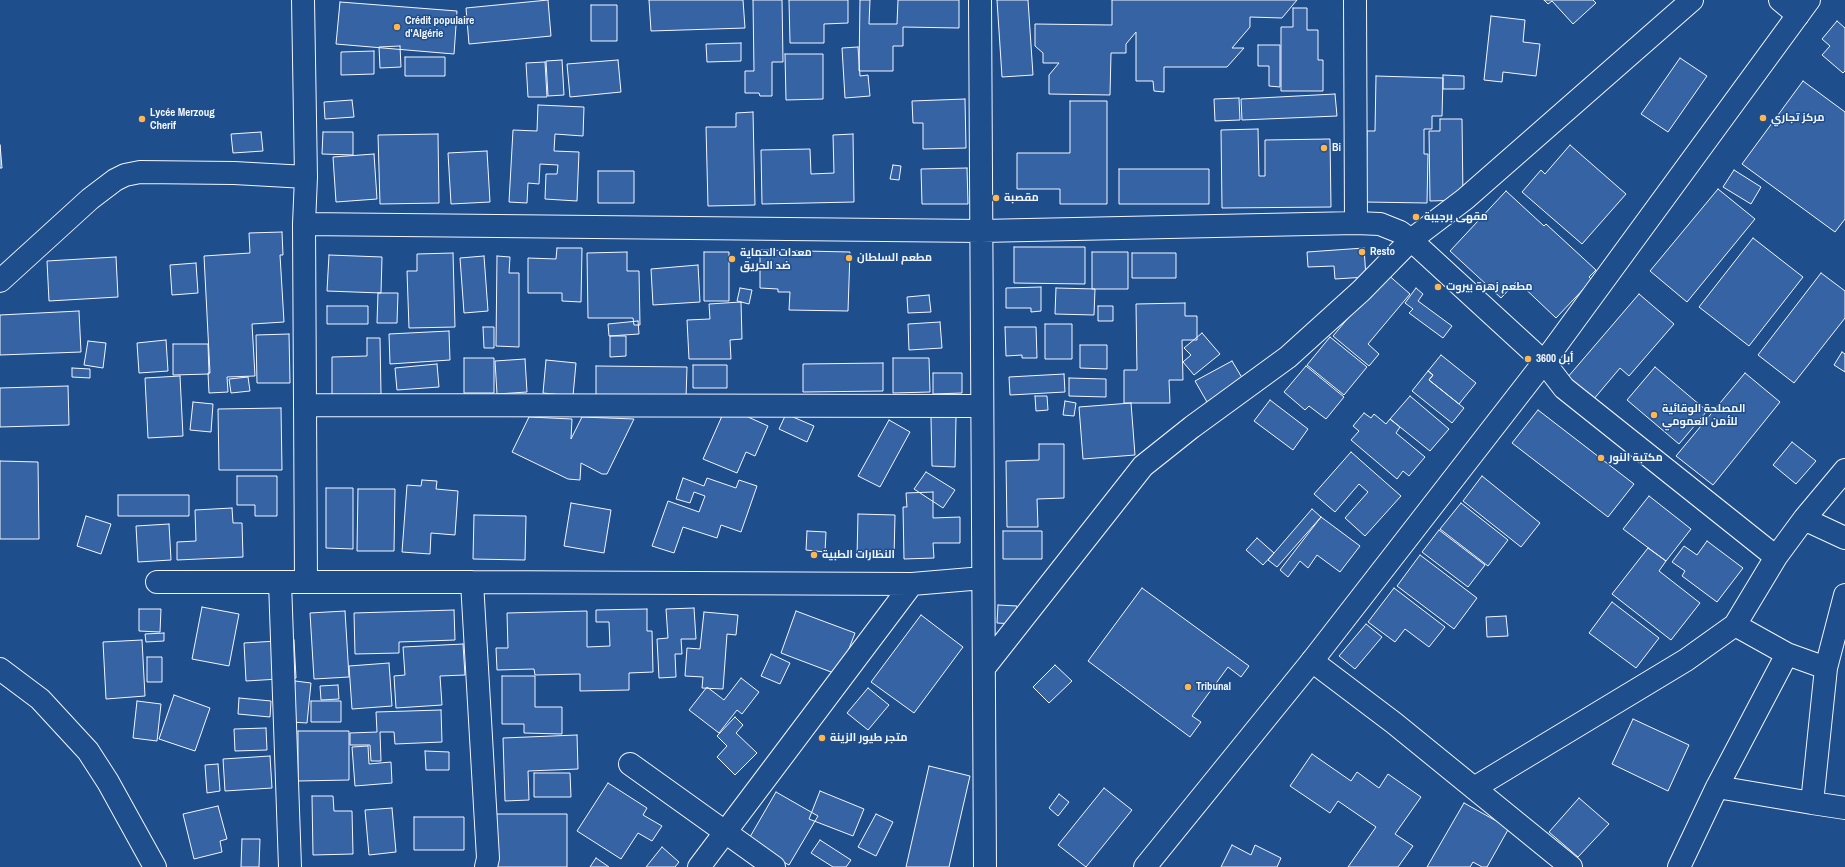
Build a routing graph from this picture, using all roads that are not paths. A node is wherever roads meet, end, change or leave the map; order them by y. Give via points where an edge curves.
1 (303, 0) edge
2 (980, 0) edge
3 (1355, 0) edge
4 (1692, 0) edge
5 (1780, 0) edge
6 (1803, 8) edge
7 (306, 177) junction
8 (1356, 223) junction
9 (304, 224) junction
10 (982, 231) junction
11 (1411, 240) junction
12 (0, 281) edge
13 (1544, 362) junction
14 (305, 405) junction
15 (982, 406) junction
16 (1845, 470) edge
17 (1804, 519) junction
18 (1845, 538) edge
19 (1776, 557) junction
20 (983, 578) junction
21 (157, 582) dead end
22 (280, 582) junction
23 (306, 582) junction
24 (472, 582) junction
25 (912, 584) junction
26 (1845, 595) edge
27 (1735, 625) junction
28 (1787, 654) junction
29 (1312, 661) junction
30 (984, 668) junction
31 (1826, 668) junction
32 (0, 669) edge
33 (630, 764) dead end
34 (1717, 786) junction
35 (1474, 788) junction
36 (1812, 803) junction
37 (1845, 808) edge
38 (726, 833) junction
39 (155, 867) edge
40 (290, 867) edge
41 (486, 867) edge
42 (699, 867) edge
43 (774, 867) edge
44 (984, 867) edge
45 (1145, 867) edge
46 (1571, 867) edge
47 (1679, 867) edge

1 - 7 street
2 - 10 street
3 - 8 street
4 - 11 street via 1465,199
5 - 6 street
6 - 13 street
7 - 9 street
7 - 12 street via 234,173 140,172 125,175 90,199
8 - 10 street
8 - 11 street via 1380,224 1400,232
9 - 10 street
9 - 14 street
10 - 15 street
11 - 13 street
11 - 30 street via 1361,291 1288,357 1143,466
13 - 19 street via 1564,388
13 - 29 street
14 - 15 street
14 - 23 street
15 - 20 street
16 - 17 street
17 - 18 street
17 - 19 street
19 - 27 street
20 - 25 street
20 - 30 street
21 - 22 street
22 - 23 street
22 - 40 street
23 - 24 street
24 - 25 street
24 - 41 street via 488,858
25 - 38 street
26 - 31 street
27 - 28 street
27 - 35 street via 1686,660
28 - 31 street
28 - 34 street
29 - 35 street
29 - 45 street
30 - 44 street
31 - 36 street
32 - 39 street via 40,699 88,751
33 - 38 street
34 - 36 street
34 - 47 street
35 - 46 street
36 - 37 street
38 - 42 street
38 - 43 street

